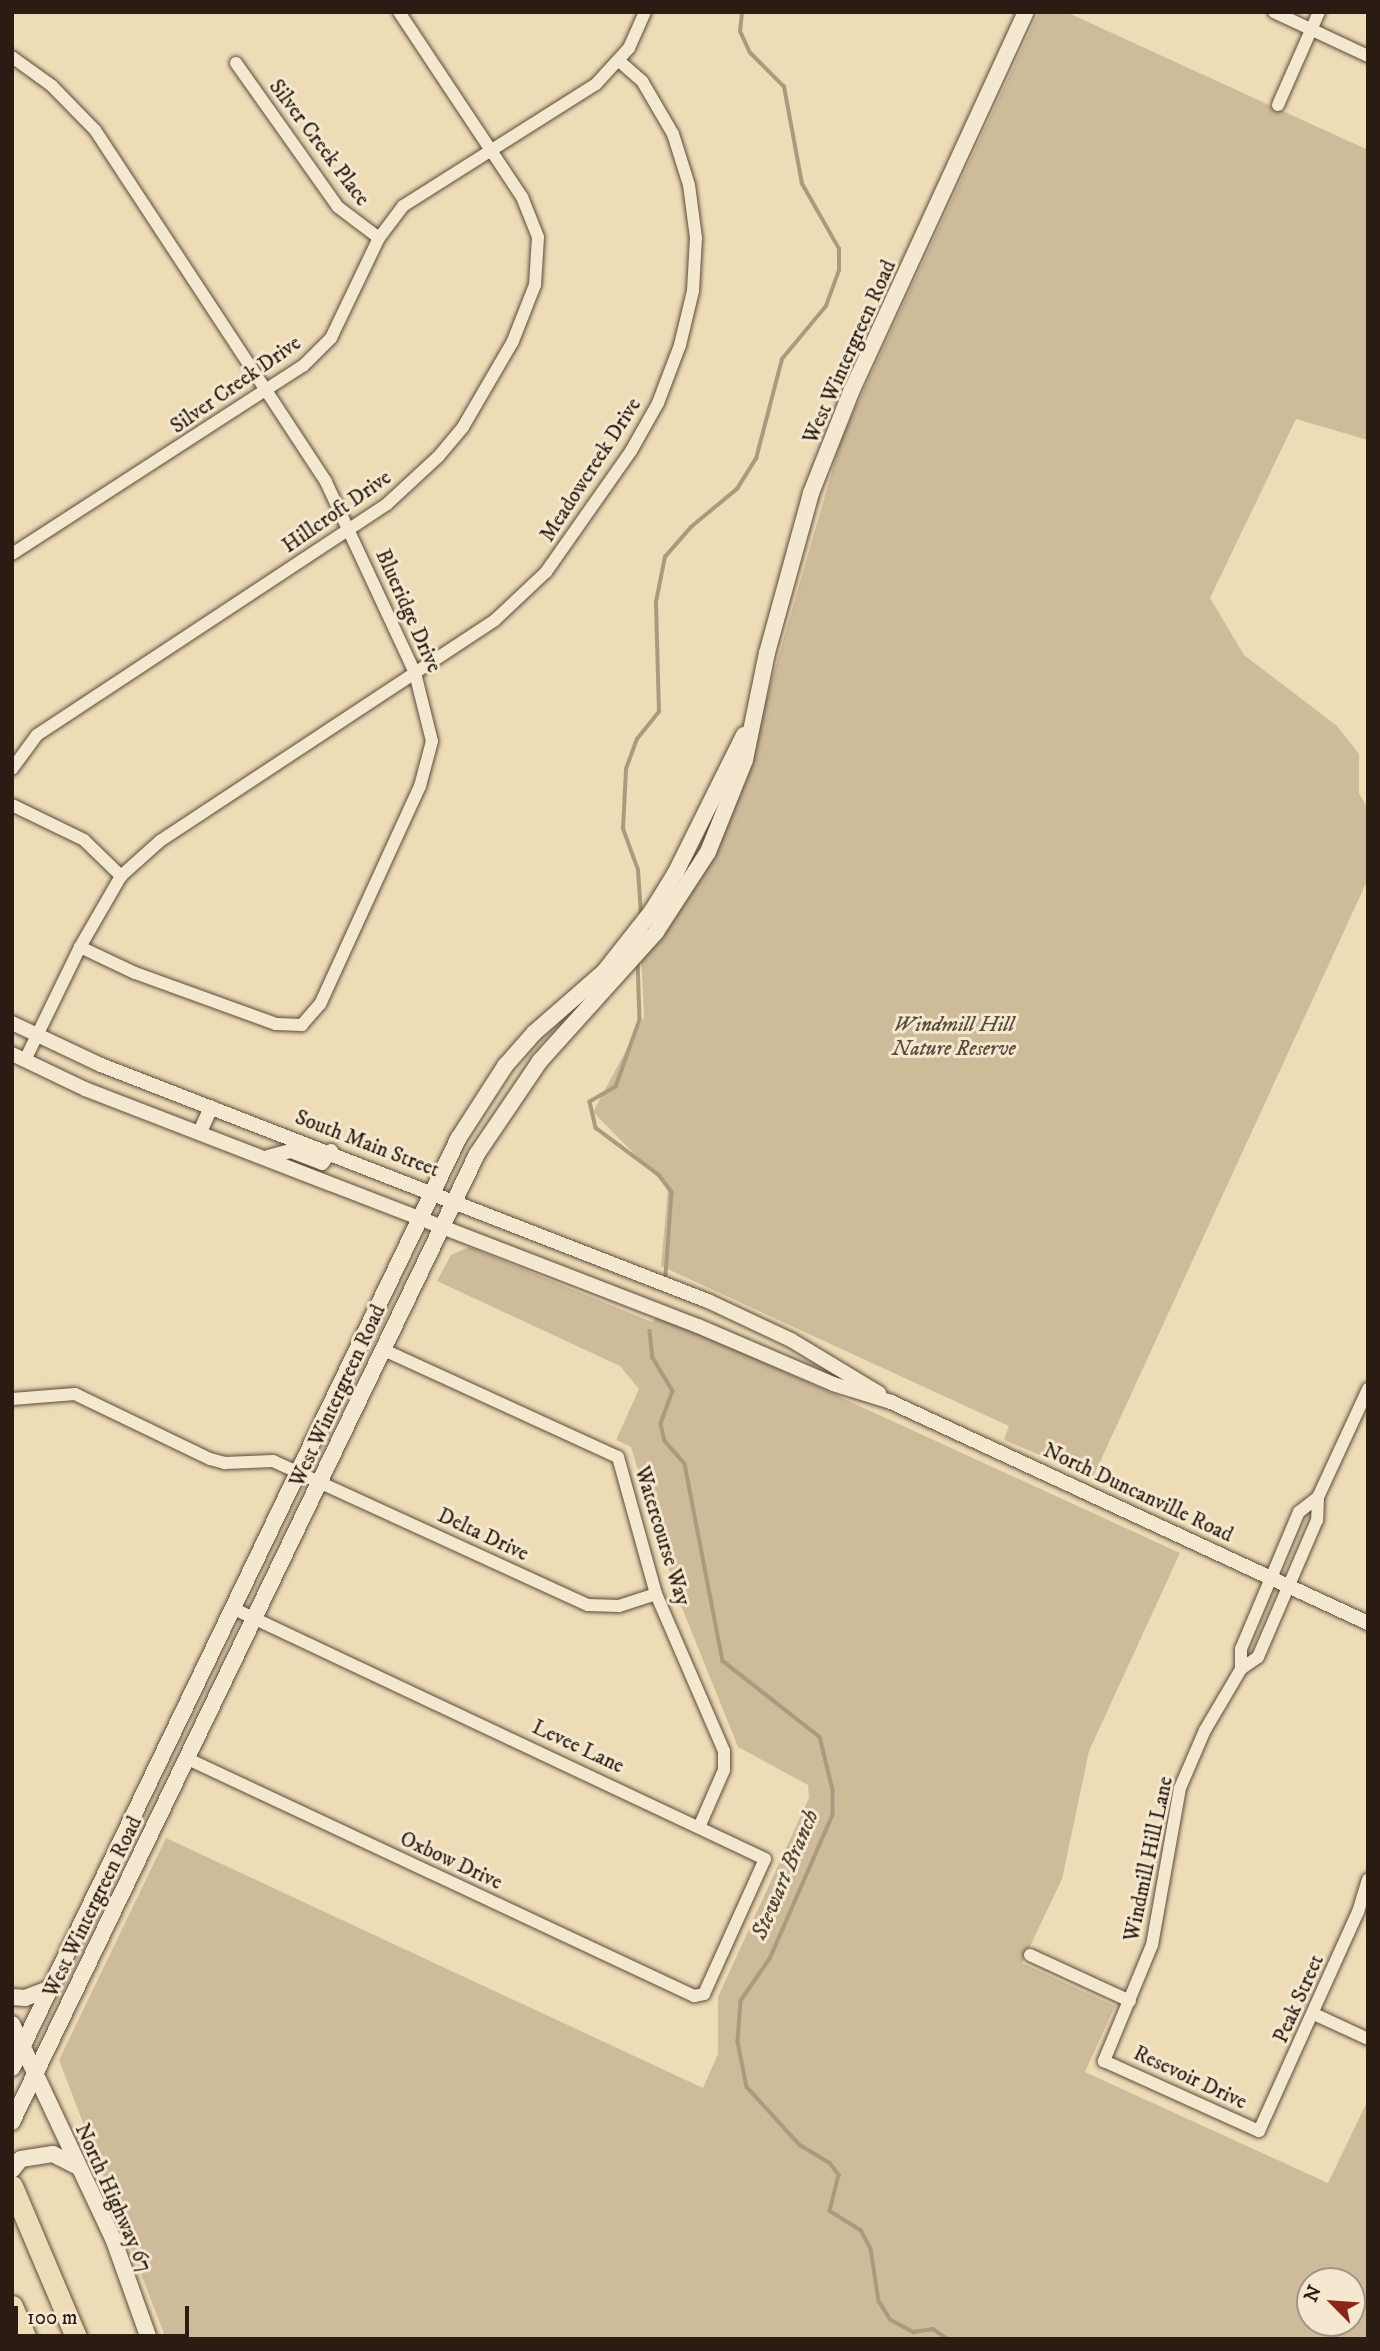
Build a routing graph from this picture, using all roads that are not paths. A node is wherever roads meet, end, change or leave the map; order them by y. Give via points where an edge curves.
1 (400, 12) edge
2 (645, 12) edge
3 (1027, 12) edge
4 (1274, 12) edge
5 (1319, 12) edge
6 (1311, 29) junction
7 (1368, 56) edge
8 (12, 57) edge
9 (619, 61) junction
10 (236, 63) dead end
11 (1278, 105) dead end
12 (489, 150) junction
13 (379, 238) junction
14 (266, 393) junction
15 (351, 529) junction
16 (12, 554) edge
17 (415, 673) junction
18 (750, 723) junction
19 (12, 769) edge
20 (12, 805) edge
21 (121, 876) junction
22 (80, 947) junction
23 (12, 1023) edge
24 (37, 1035) junction
25 (18, 1057) edge
26 (211, 1107) junction
27 (200, 1132) junction
28 (331, 1151) junction
29 (268, 1157) junction
30 (432, 1192) junction
31 (455, 1200) junction
32 (418, 1217) junction
33 (442, 1227) junction
34 (708, 1301) junction
35 (698, 1326) junction
36 (384, 1350) junction
37 (1368, 1389) edge
38 (12, 1399) edge
39 (891, 1402) junction
40 (297, 1472) junction
41 (321, 1481) junction
42 (1318, 1497) junction
43 (1270, 1577) junction
44 (1287, 1586) junction
45 (656, 1594) junction
46 (232, 1608) junction
47 (255, 1618) junction
48 (1368, 1623) edge
49 (1241, 1670) junction
50 (188, 1759) junction
51 (700, 1825) junction
52 (123, 1835) junction
53 (146, 1846) junction
54 (1368, 1880) edge
55 (1030, 1955) dead end
56 (49, 1989) junction
57 (698, 1996) joint
58 (12, 1997) edge
59 (1130, 2001) junction
60 (1314, 2014) junction
61 (12, 2024) edge
62 (1368, 2039) edge
63 (23, 2047) junction
64 (1104, 2061) joint
65 (12, 2068) edge
66 (36, 2074) junction
67 (12, 2122) edge
68 (1259, 2131) joint
69 (77, 2166) junction
70 (12, 2170) edge
71 (12, 2186) edge
72 (12, 2307) edge
73 (24, 2339) edge
74 (76, 2339) edge
75 (149, 2339) edge

1 - 12 street, Hillcroft Drive
2 - 9 street, Silver Creek Drive
3 - 18 main road, West Wintergreen Road via 852,392 811,493
4 - 6 street
5 - 6 street
6 - 7 street
6 - 11 street
8 - 14 street, Blueridge Drive via 52,86 95,131
9 - 12 street, Silver Creek Drive via 596,84
9 - 17 street, Meadowcreek Drive via 642,81 660,108 682,158 695,212 693,291 670,377 620,469 545,572 479,632
10 - 13 street, Silver Creek Place via 338,207
12 - 13 street, Silver Creek Drive via 403,206
12 - 15 street, Hillcroft Drive via 522,197 538,237 539,262 528,309 485,396 455,437 411,483
13 - 14 street, Silver Creek Drive via 331,338
14 - 15 street, Blueridge Drive
14 - 16 street, Silver Creek Drive
15 - 17 street, Blueridge Drive
15 - 19 street, Hillcroft Drive via 46,728
17 - 21 street, Meadowcreek Drive via 169,836
17 - 22 street, Blueridge Drive via 429,719 429,761 311,1018 302,1025 276,1024 135,973
18 - 30 main road, West Wintergreen Road via 676,872 604,972 534,1033 505,1066 458,1139
18 - 31 main road, West Wintergreen Road via 745,760 708,852 664,922 513,1098 477,1154
20 - 21 street via 84,840
21 - 22 street, Meadowcreek Drive
22 - 24 street, Meadowcreek Drive
23 - 24 street, South Main Street
24 - 25 street, Meadowcreek Drive
24 - 26 street, South Main Street
25 - 27 street via 85,1089
26 - 27 street
26 - 28 street, South Main Street
27 - 29 street
28 - 29 street via 322,1163 291,1152
28 - 30 street, South Main Street
29 - 32 street
30 - 31 street, South Main Street
30 - 32 main road, West Wintergreen Road
31 - 33 main road, West Wintergreen Road
31 - 34 street, South Main Street
32 - 33 street
32 - 40 main road, West Wintergreen Road
33 - 35 street
33 - 36 main road, West Wintergreen Road
34 - 35 street
34 - 39 street, North Duncanville Road via 840,1366
35 - 39 street, North Duncanville Road via 833,1384
36 - 41 main road, West Wintergreen Road
36 - 45 street, Watercourse Way via 618,1457
37 - 42 street, Windmill Hill Lane
38 - 40 street, Delta Drive via 75,1394 210,1459 225,1463 273,1461
39 - 43 street, North Duncanville Road
40 - 41 street, Delta Drive
40 - 46 main road, West Wintergreen Road
41 - 45 street, Delta Drive via 588,1605 620,1606
41 - 47 main road, West Wintergreen Road
42 - 43 street, Windmill Hill Lane via 1299,1512
42 - 44 street, Windmill Hill Lane via 1317,1520
43 - 44 street, North Duncanville Road
43 - 49 street, Windmill Hill Lane via 1241,1649
44 - 48 street, North Duncanville Road
44 - 49 street, Windmill Hill Lane via 1258,1657
45 - 51 street, Watercourse Way via 724,1752 724,1770
46 - 47 street, Levee Lane
46 - 52 main road, West Wintergreen Road
47 - 50 main road, West Wintergreen Road
47 - 51 street, Levee Lane
49 - 59 street, Windmill Hill Lane via 1205,1730 1180,1788 1163,1906
50 - 53 main road, West Wintergreen Road
50 - 57 street, Oxbow Drive
51 - 57 street, Levee Lane via 765,1859 704,1994
52 - 53 main road
52 - 56 main road, West Wintergreen Road
53 - 66 main road, West Wintergreen Road
54 - 60 street, Peak Street
55 - 59 street
56 - 58 main road via 25,1998
56 - 63 main road, West Wintergreen Road
59 - 64 street, Windmill Hill Lane
60 - 62 street
60 - 68 street, Peak Street
61 - 63 main road, North Highway 67
63 - 65 main road, West Wintergreen Road
63 - 66 main road, North Highway 67
64 - 68 street, Resevoir Drive
66 - 67 main road, West Wintergreen Road
66 - 69 main road, North Highway 67
69 - 70 main road via 53,2154 21,2159
69 - 75 main road, North Highway 67 via 114,2241
71 - 74 highway
72 - 73 highway

